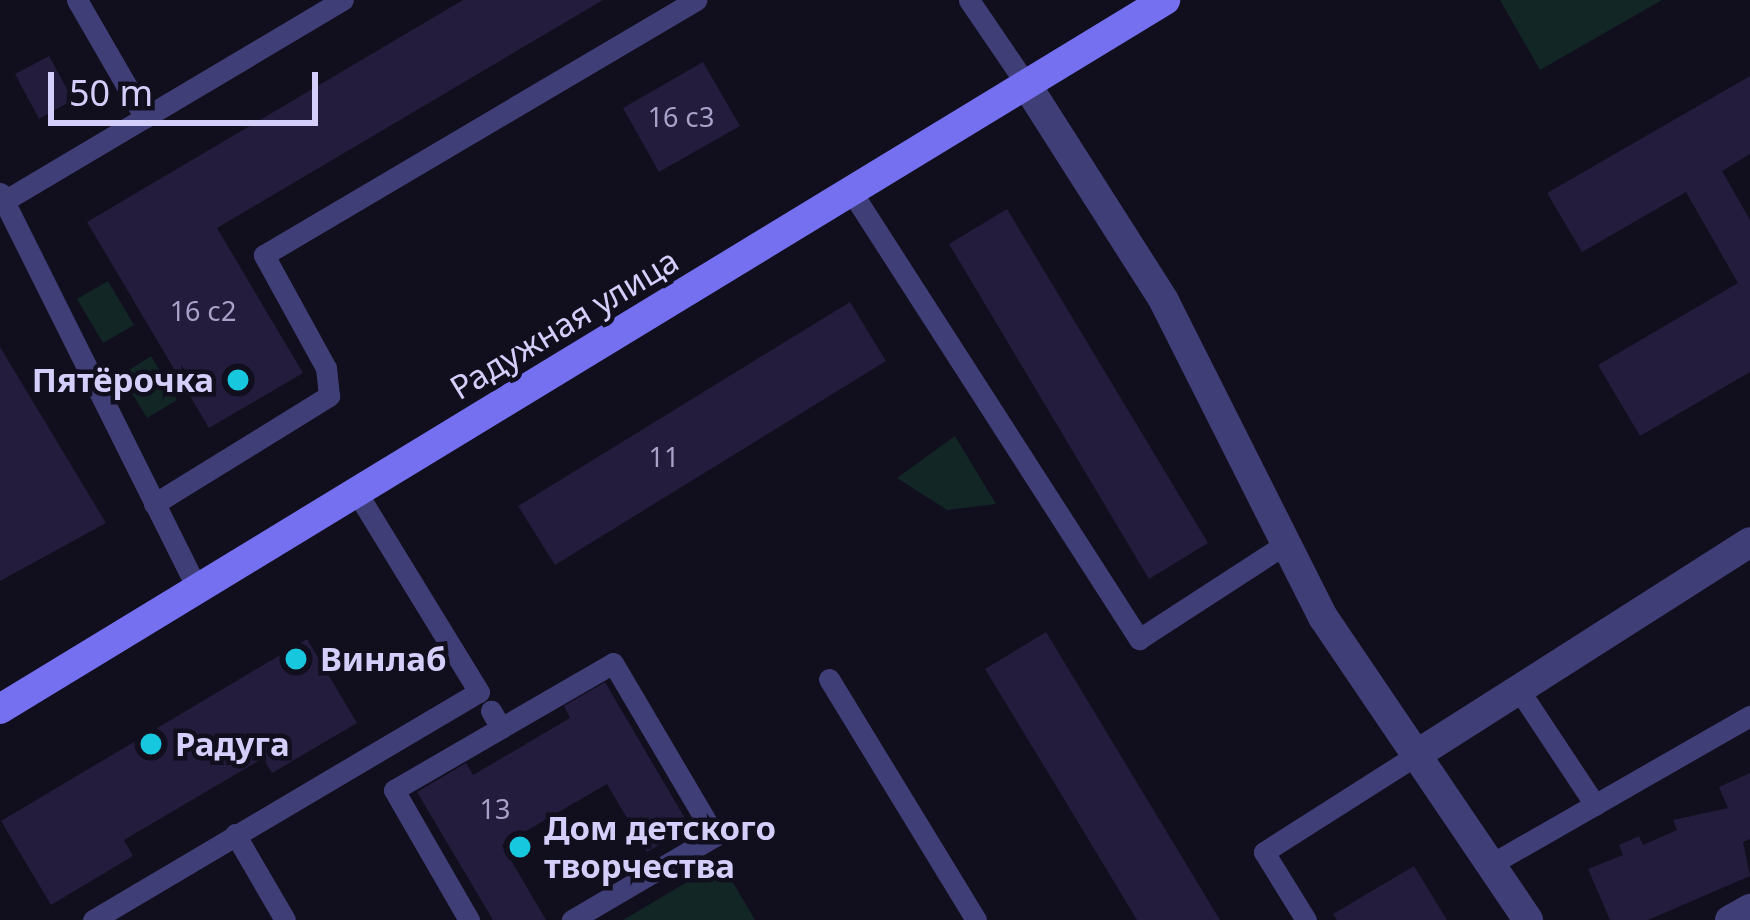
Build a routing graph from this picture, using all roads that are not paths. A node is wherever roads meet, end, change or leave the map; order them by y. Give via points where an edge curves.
1 (77, 0) edge
2 (343, 0) edge
3 (697, 0) edge
4 (969, 0) edge
5 (1165, 0) edge
6 (1026, 84) junction
7 (145, 118) junction
8 (850, 191) junction
9 (2, 197) edge
10 (8, 227) edge
11 (357, 493) junction
12 (154, 504) junction
13 (1750, 542) edge
14 (1284, 545) junction
15 (198, 590) junction
16 (830, 679) dead end
17 (1519, 690) junction
18 (0, 709) edge
19 (1750, 716) edge
20 (1416, 755) junction
21 (1595, 805) junction
22 (235, 834) junction
23 (1493, 863) junction
24 (1750, 909) edge
25 (93, 920) edge
26 (285, 920) edge
27 (469, 920) edge
28 (572, 920) edge
29 (976, 920) edge
30 (1306, 920) edge
31 (1528, 920) edge
32 (1730, 920) edge

1 - 7 lane
2 - 7 lane
3 - 12 lane via 264,255 326,368 329,396
4 - 6 lane
5 - 6 street, Радужная улица
6 - 8 street, Радужная улица
6 - 14 street via 1164,301
7 - 9 lane
8 - 11 street, Радужная улица
8 - 14 lane via 1139,639
9 - 10 lane
10 - 12 lane
11 - 15 street, Радужная улица
11 - 22 lane via 479,692
12 - 15 lane
13 - 17 street
14 - 20 street
15 - 18 street, Радужная улица
16 - 29 lane
17 - 20 street
17 - 21 lane
19 - 21 lane
20 - 23 street
20 - 30 lane via 1264,852
21 - 23 lane
22 - 25 lane
22 - 26 lane
23 - 31 street
24 - 32 street
27 - 28 lane via 394,790 496,720 613,663 715,836

